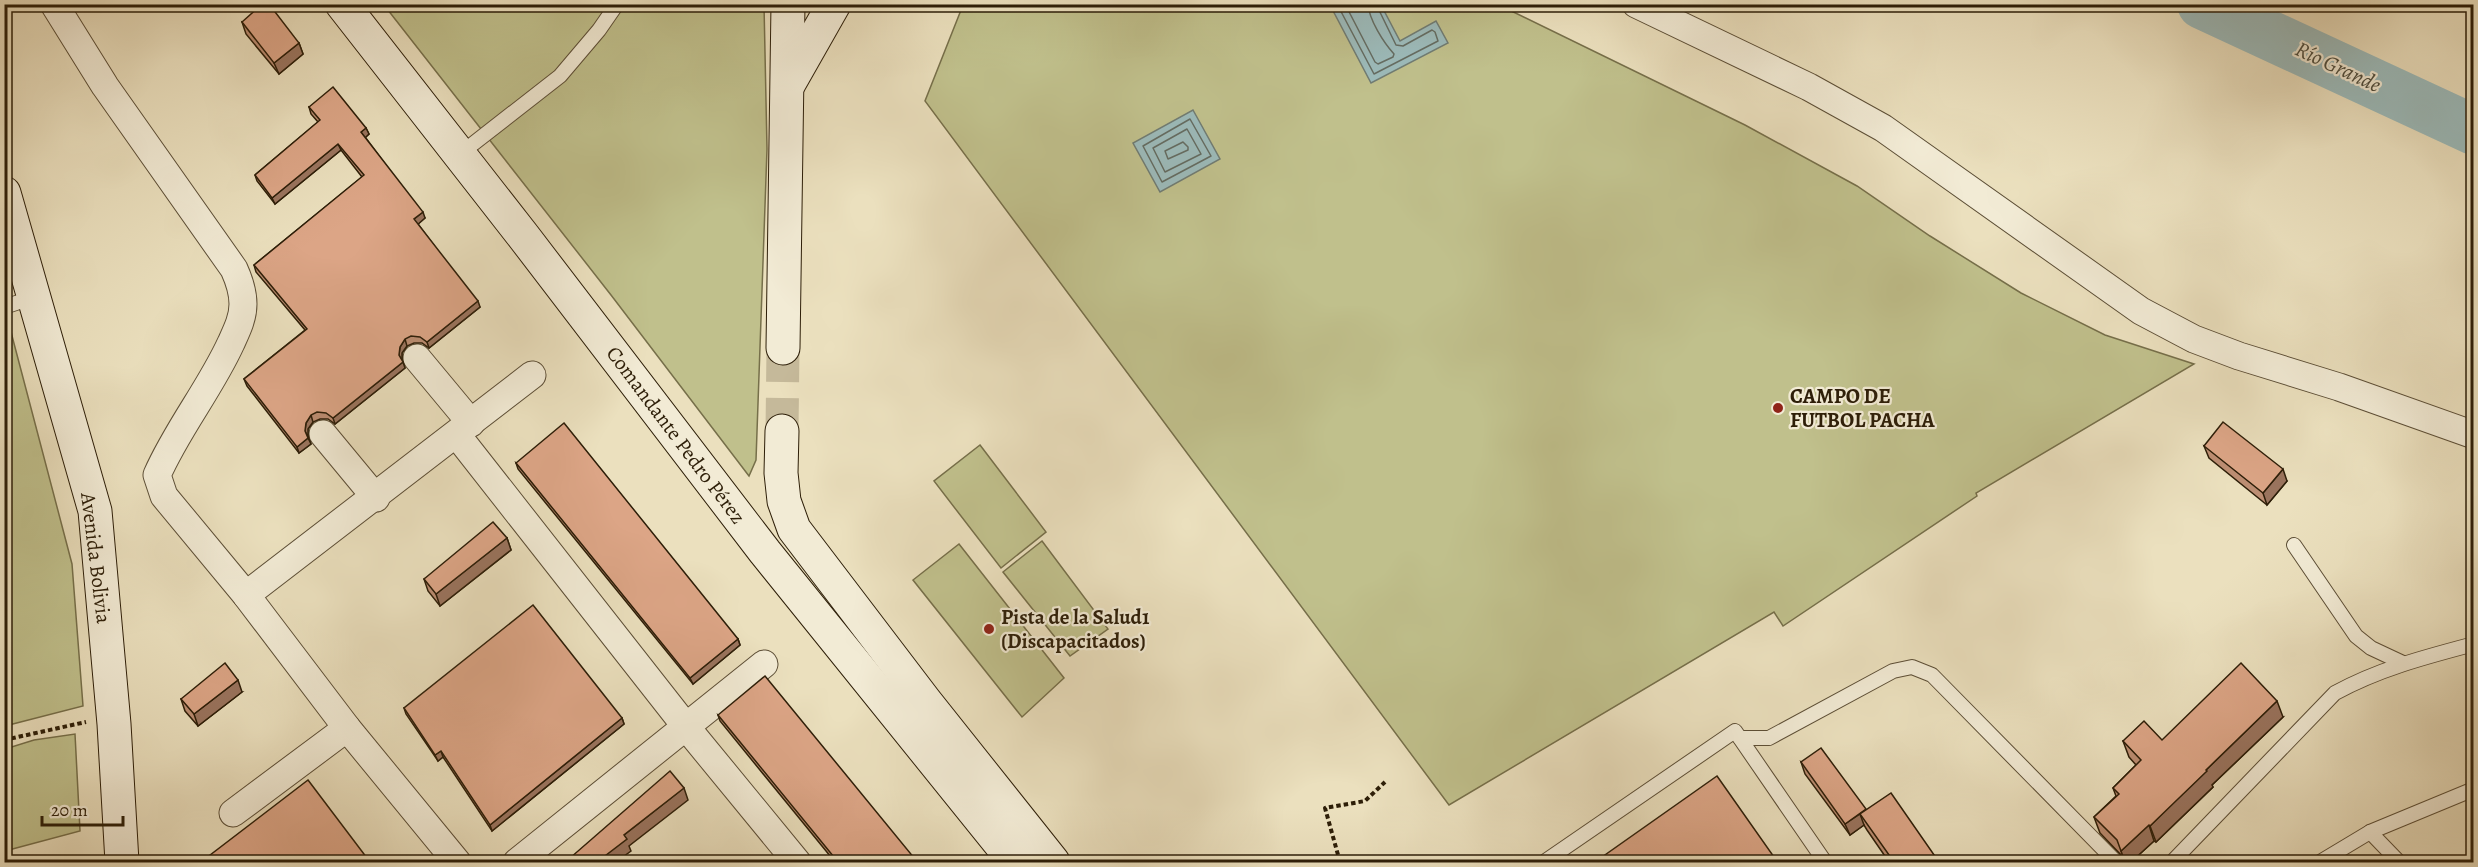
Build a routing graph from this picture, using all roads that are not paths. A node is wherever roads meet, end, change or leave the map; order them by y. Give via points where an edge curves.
1 (54, 4) edge
2 (342, 4) edge
3 (617, 4) edge
4 (788, 4) edge
5 (834, 4) edge
6 (1636, 4) edge
7 (786, 89) junction
8 (460, 154) junction
9 (4, 193) edge
10 (36, 297) junction
11 (4, 307) edge
12 (783, 348) tunnel mouth
13 (417, 358) dead end
14 (532, 375) dead end
15 (464, 429) junction
16 (782, 431) tunnel mouth
17 (323, 434) dead end
18 (2474, 435) edge
19 (376, 498) junction
20 (2294, 545) dead end
21 (246, 595) junction
22 (2474, 644) edge
23 (2403, 663) junction
24 (764, 664) dead end
25 (347, 728) junction
26 (687, 728) junction
27 (1740, 738) junction
28 (2474, 789) edge
29 (233, 813) dead end
30 (2370, 832) junction
31 (122, 862) edge
32 (456, 862) edge
33 (517, 862) edge
34 (797, 862) edge
35 (1015, 862) edge
36 (1053, 862) edge
37 (1544, 862) edge
38 (1825, 862) edge
39 (2116, 862) edge
40 (2172, 862) edge
41 (2320, 862) edge
42 (2399, 862) edge

1 - 21 street via 105,86 234,268 241,286 240,325 219,371 166,454 158,475 164,496
2 - 8 main road, Comandante Pedro Pérez
3 - 8 lane via 560,76
4 - 7 main road
5 - 7 main road
6 - 18 street via 1809,87 1883,128 2141,311 2239,357 2339,387
7 - 12 main road
8 - 35 main road, Comandante Pedro Pérez via 765,552
9 - 10 main road, Avenida Bolivia
10 - 11 lane
10 - 31 main road, Avenida Bolivia via 95,511
13 - 15 street
14 - 15 street
15 - 19 street
15 - 26 street
16 - 36 main road via 784,501 794,529
17 - 19 street
19 - 21 street
20 - 23 lane via 2356,636
21 - 25 street
22 - 23 lane
23 - 40 lane via 2363,677 2335,693
24 - 26 street
25 - 29 street
25 - 32 street
26 - 33 street
26 - 34 street
27 - 37 lane via 1735,731
27 - 38 lane
27 - 39 lane via 1769,738 1893,671 1912,667 1932,675
28 - 30 lane
30 - 41 lane
30 - 42 lane

